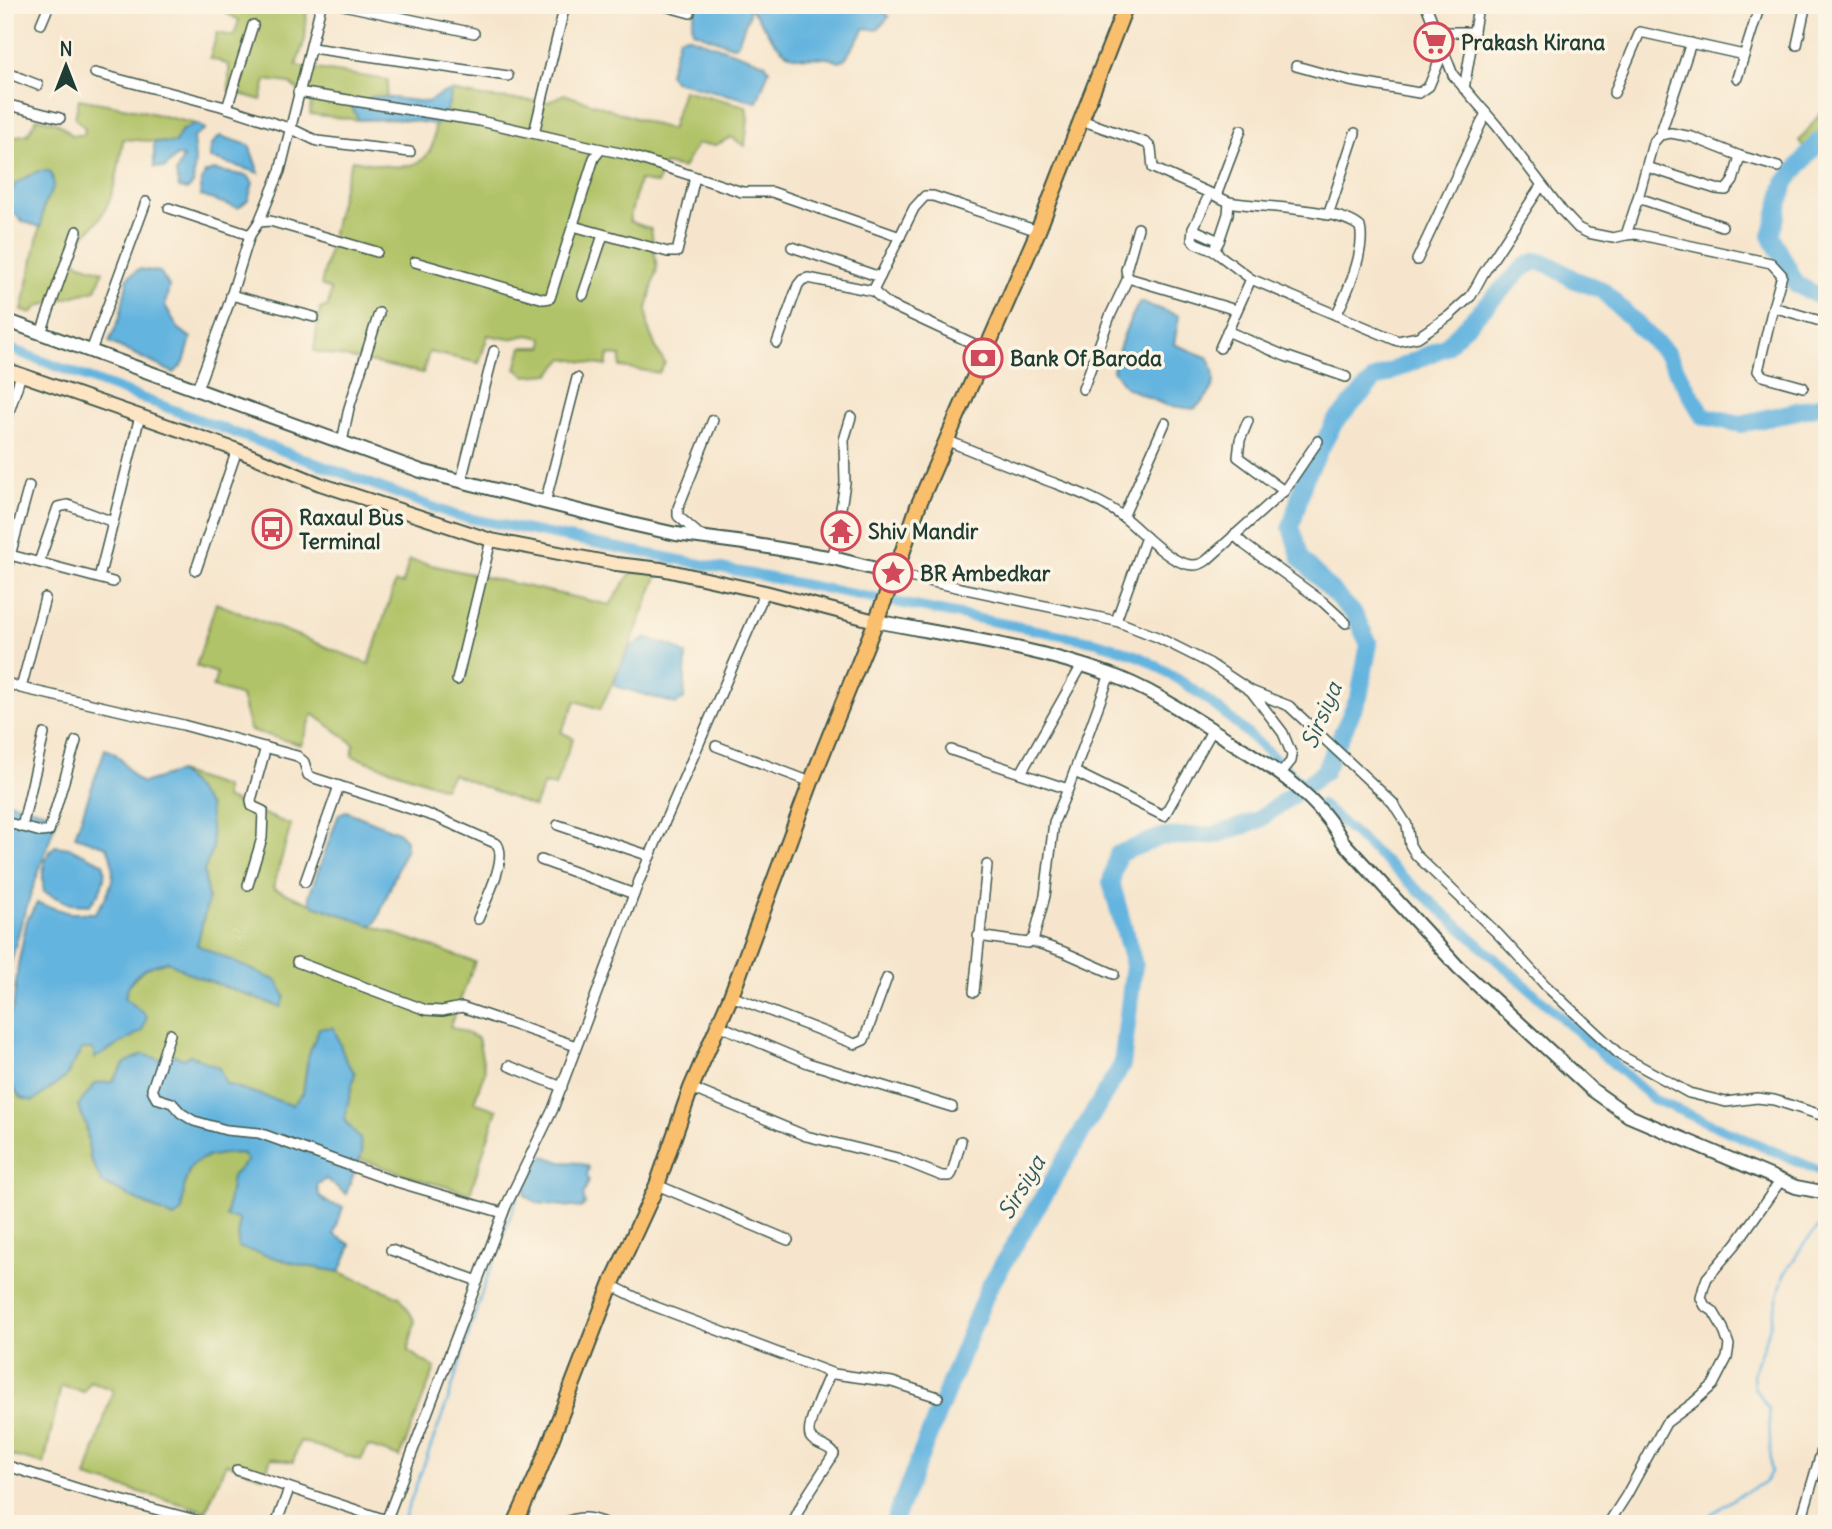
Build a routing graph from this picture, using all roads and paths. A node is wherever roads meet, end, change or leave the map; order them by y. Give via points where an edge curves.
1 (49, 5) edge
2 (321, 5) edge
3 (343, 5) edge
4 (565, 5) edge
5 (661, 5) edge
6 (1126, 5) edge
7 (1426, 5) edge
8 (1760, 5) edge
9 (1801, 5) edge
10 (1478, 7) dead end
11 (690, 13) dead end
12 (41, 24) dead end
13 (253, 25) dead end
14 (1435, 32) junction
15 (1474, 32) junction
16 (474, 33) dead end
17 (1691, 43) junction
18 (1797, 45) dead end
19 (313, 48) junction
20 (1443, 52) junction
21 (1744, 55) junction
22 (1296, 66) dead end
23 (5, 72) edge
24 (95, 73) dead end
25 (508, 76) dead end
26 (1737, 78) dead end
27 (38, 85) dead end
28 (1464, 89) junction
29 (298, 92) junction
30 (1614, 93) dead end
31 (5, 104) edge
32 (227, 108) junction
33 (1486, 113) junction
34 (60, 118) dead end
35 (1081, 120) junction
36 (292, 129) junction
37 (1241, 130) dead end
38 (1355, 132) dead end
39 (534, 133) junction
40 (1660, 135) junction
41 (601, 149) junction
42 (410, 152) dead end
43 (1740, 156) junction
44 (1647, 167) junction
45 (1778, 167) dead end
46 (695, 177) junction
47 (1541, 186) junction
48 (1213, 195) junction
49 (1638, 198) junction
50 (146, 202) dead end
51 (1228, 202) junction
52 (169, 208) dead end
53 (1328, 215) junction
54 (259, 222) junction
55 (573, 226) junction
56 (1721, 226) dead end
57 (1139, 228) dead end
58 (1193, 229) junction
59 (77, 231) dead end
60 (1038, 231) junction
61 (250, 235) junction
62 (603, 235) junction
63 (1626, 235) junction
64 (900, 237) junction
65 (1219, 241) junction
66 (792, 247) dead end
67 (1214, 251) junction
68 (377, 252) dead end
69 (1417, 260) dead end
70 (415, 262) dead end
71 (880, 277) junction
72 (1128, 278) junction
73 (1251, 279) junction
74 (873, 291) junction
75 (231, 295) junction
76 (583, 295) dead end
77 (1773, 307) junction
78 (1236, 310) junction
79 (379, 313) dead end
80 (1336, 315) junction
81 (314, 317) dead end
82 (5, 320) edge
83 (1827, 323) edge
84 (1227, 331) junction
85 (41, 333) junction
86 (777, 343) dead end
87 (1220, 348) dead end
88 (987, 350) junction
89 (91, 351) junction
90 (494, 351) dead end
91 (5, 369) edge
92 (21, 375) junction
93 (1346, 377) dead end
94 (577, 378) dead end
95 (1804, 387) dead end
96 (197, 389) junction
97 (1083, 389) dead end
98 (140, 416) junction
99 (851, 417) dead end
100 (713, 420) dead end
101 (1248, 421) dead end
102 (1165, 423) dead end
103 (5, 424) edge
104 (946, 440) junction
105 (1318, 441) dead end
106 (342, 442) junction
107 (237, 450) junction
108 (461, 481) junction
109 (29, 486) dead end
110 (1284, 491) junction
111 (545, 503) junction
112 (1123, 517) junction
113 (113, 523) junction
114 (1234, 534) junction
115 (1146, 537) junction
116 (704, 538) junction
117 (491, 540) junction
118 (10, 555) junction
119 (833, 558) junction
120 (39, 562) junction
121 (196, 570) dead end
122 (5, 574) edge
123 (895, 574) junction
124 (99, 578) junction
125 (113, 582) dead end
126 (765, 592) junction
127 (46, 598) dead end
128 (878, 616) junction
129 (1116, 621) junction
130 (1346, 623) dead end
131 (1082, 665) junction
132 (1110, 674) junction
133 (457, 680) dead end
134 (5, 682) edge
135 (21, 688) junction
136 (1251, 691) junction
137 (1213, 729) junction
138 (44, 734) dead end
139 (76, 741) dead end
140 (716, 746) dead end
141 (266, 747) junction
142 (951, 750) dead end
143 (1075, 772) junction
144 (1283, 772) junction
145 (1021, 774) junction
146 (810, 782) junction
147 (339, 786) junction
148 (1068, 789) junction
149 (5, 822) edge
150 (558, 825) dead end
151 (22, 827) junction
152 (650, 856) junction
153 (541, 860) dead end
154 (987, 865) dead end
155 (305, 882) dead end
156 (248, 885) dead end
157 (634, 894) junction
158 (478, 919) dead end
159 (978, 936) junction
160 (1032, 941) junction
161 (298, 962) dead end
162 (1114, 974) dead end
163 (887, 978) dead end
164 (974, 992) dead end
165 (731, 996) junction
166 (718, 1025) junction
167 (170, 1034) dead end
168 (576, 1046) junction
169 (509, 1066) dead end
170 (562, 1087) junction
171 (691, 1088) junction
172 (952, 1107) dead end
173 (1827, 1117) edge
174 (961, 1141) dead end
175 (1781, 1180) junction
176 (657, 1185) junction
177 (1821, 1192) edge
178 (503, 1213) junction
179 (788, 1240) dead end
180 (391, 1251) dead end
181 (478, 1281) junction
182 (611, 1285) junction
183 (830, 1373) junction
184 (938, 1396) dead end
185 (1827, 1433) edge
186 (5, 1465) edge
187 (237, 1470) dead end
188 (289, 1489) junction
189 (580, 1520) edge
190 (385, 1522) edge
191 (211, 1524) edge
192 (276, 1524) edge
193 (515, 1524) edge
194 (563, 1524) edge
195 (608, 1524) edge
196 (792, 1524) edge
197 (1608, 1524) edge
198 (1800, 1524) edge

1 - 12 street
2 - 19 street
3 - 16 street
4 - 39 street
5 - 11 street
6 - 35 main road
7 - 14 street
8 - 21 street
9 - 18 street via 1805,15
10 - 15 street
13 - 32 street
14 - 15 street
14 - 20 street
15 - 28 street
17 - 21 street
17 - 30 street via 1640,32
17 - 40 street
19 - 25 street
19 - 29 street
20 - 22 street via 1429,86 1419,93
20 - 28 street
21 - 26 street
23 - 27 street
24 - 32 street
28 - 33 street
29 - 36 street
29 - 39 street
31 - 34 street
32 - 36 street
33 - 47 street
33 - 69 street
35 - 48 street via 1146,143 1153,168
35 - 60 main road
36 - 42 street via 317,141
36 - 54 street
37 - 48 street
38 - 53 street
39 - 41 street
40 - 43 street via 1671,132 1692,137
40 - 44 street
41 - 46 street
41 - 55 street via 594,158
43 - 44 street via 1726,190
43 - 45 street
44 - 49 street
46 - 62 street via 677,252
46 - 64 street via 742,192 772,192
47 - 63 street via 1578,228 1601,237
47 - 80 street via 1471,296 1418,337 1398,341
48 - 51 street
48 - 58 street
49 - 56 street
49 - 63 street
50 - 89 street
51 - 53 street
51 - 65 street
52 - 61 street
53 - 80 street via 1353,220 1362,232 1351,284
54 - 61 street
54 - 68 street via 270,221
55 - 62 street
55 - 70 street via 547,299
57 - 72 street via 1126,270
58 - 65 street
58 - 67 street via 1195,243
59 - 85 street
60 - 64 street via 925,196
60 - 88 main road
61 - 75 street
62 - 76 street
63 - 77 street via 1771,263 1783,275
64 - 71 street
65 - 67 street
66 - 71 street
67 - 73 street
71 - 74 street
72 - 78 street
72 - 97 street
73 - 78 street
73 - 80 street
74 - 86 street via 802,280
74 - 88 street via 888,304
75 - 81 street
75 - 96 street
77 - 83 street
77 - 95 street via 1758,371
78 - 84 street
79 - 106 street
82 - 85 street
84 - 87 street
84 - 93 street
85 - 89 street
88 - 104 main road
89 - 96 street
90 - 108 street
91 - 92 main road
92 - 98 main road
92 - 103 street
94 - 111 street
96 - 106 street
98 - 107 main road
98 - 113 street
99 - 119 street via 844,440 845,483
100 - 116 street via 678,508 678,516
101 - 110 street via 1238,457
102 - 112 street
104 - 112 street via 1092,498
104 - 123 main road
105 - 110 street
106 - 108 street via 385,460
107 - 117 main road via 320,484
107 - 121 street
108 - 111 street
109 - 118 street
110 - 114 street
111 - 116 street
112 - 115 street
113 - 120 street via 68,505 58,507
113 - 124 street
114 - 115 street via 1196,566 1183,564
114 - 130 street
115 - 129 street
116 - 119 street
117 - 126 main road
117 - 133 street
118 - 120 street
118 - 122 street
119 - 123 street
120 - 124 street
123 - 128 main road
123 - 129 street
124 - 125 street
126 - 128 main road
126 - 152 street
127 - 135 street
128 - 131 street
128 - 146 main road
129 - 136 street via 1209,663
131 - 132 street
131 - 145 street
132 - 137 street
132 - 143 street
134 - 135 street
135 - 141 street
136 - 144 street via 1289,744 1291,761
136 - 173 street via 1289,706 1393,803 1407,825 1416,855 1620,1055 1689,1093 1726,1102 1774,1100
137 - 143 street via 1164,816
137 - 144 street
138 - 151 street
139 - 151 street via 49,831
140 - 146 street
141 - 147 street via 302,758 308,775
141 - 156 street via 251,800 252,806 263,811 264,827
142 - 145 street
143 - 148 street
144 - 175 street via 1458,967 1591,1089 1629,1116
145 - 148 street
146 - 165 main road
147 - 155 street
147 - 158 street via 436,817 497,844 500,862
148 - 160 street via 1054,822 1045,896
149 - 151 street
150 - 152 street
152 - 157 street
153 - 157 street
154 - 159 street
157 - 168 street
159 - 160 street
159 - 164 street
160 - 162 street
161 - 168 street via 426,1010 461,1007
163 - 165 street via 864,1040 855,1044
165 - 166 main road
166 - 171 main road
166 - 172 street via 808,1063
167 - 178 street via 153,1094 194,1121 259,1133 387,1179
168 - 170 street
169 - 170 street
170 - 178 street
171 - 174 street via 806,1136 897,1158 947,1177
171 - 176 main road
175 - 177 street
175 - 197 street via 1704,1286 1705,1306 1713,1311 1729,1345 1727,1358 1713,1385 1666,1423
176 - 179 street
176 - 182 main road
178 - 181 street
180 - 181 street
181 - 190 street
182 - 183 street via 650,1305
182 - 193 main road
183 - 184 street via 892,1382
183 - 196 street via 808,1434 834,1454
185 - 198 street
186 - 191 street
187 - 188 street
188 - 190 street
188 - 192 street
189 - 194 street
189 - 195 street via 590,1517

